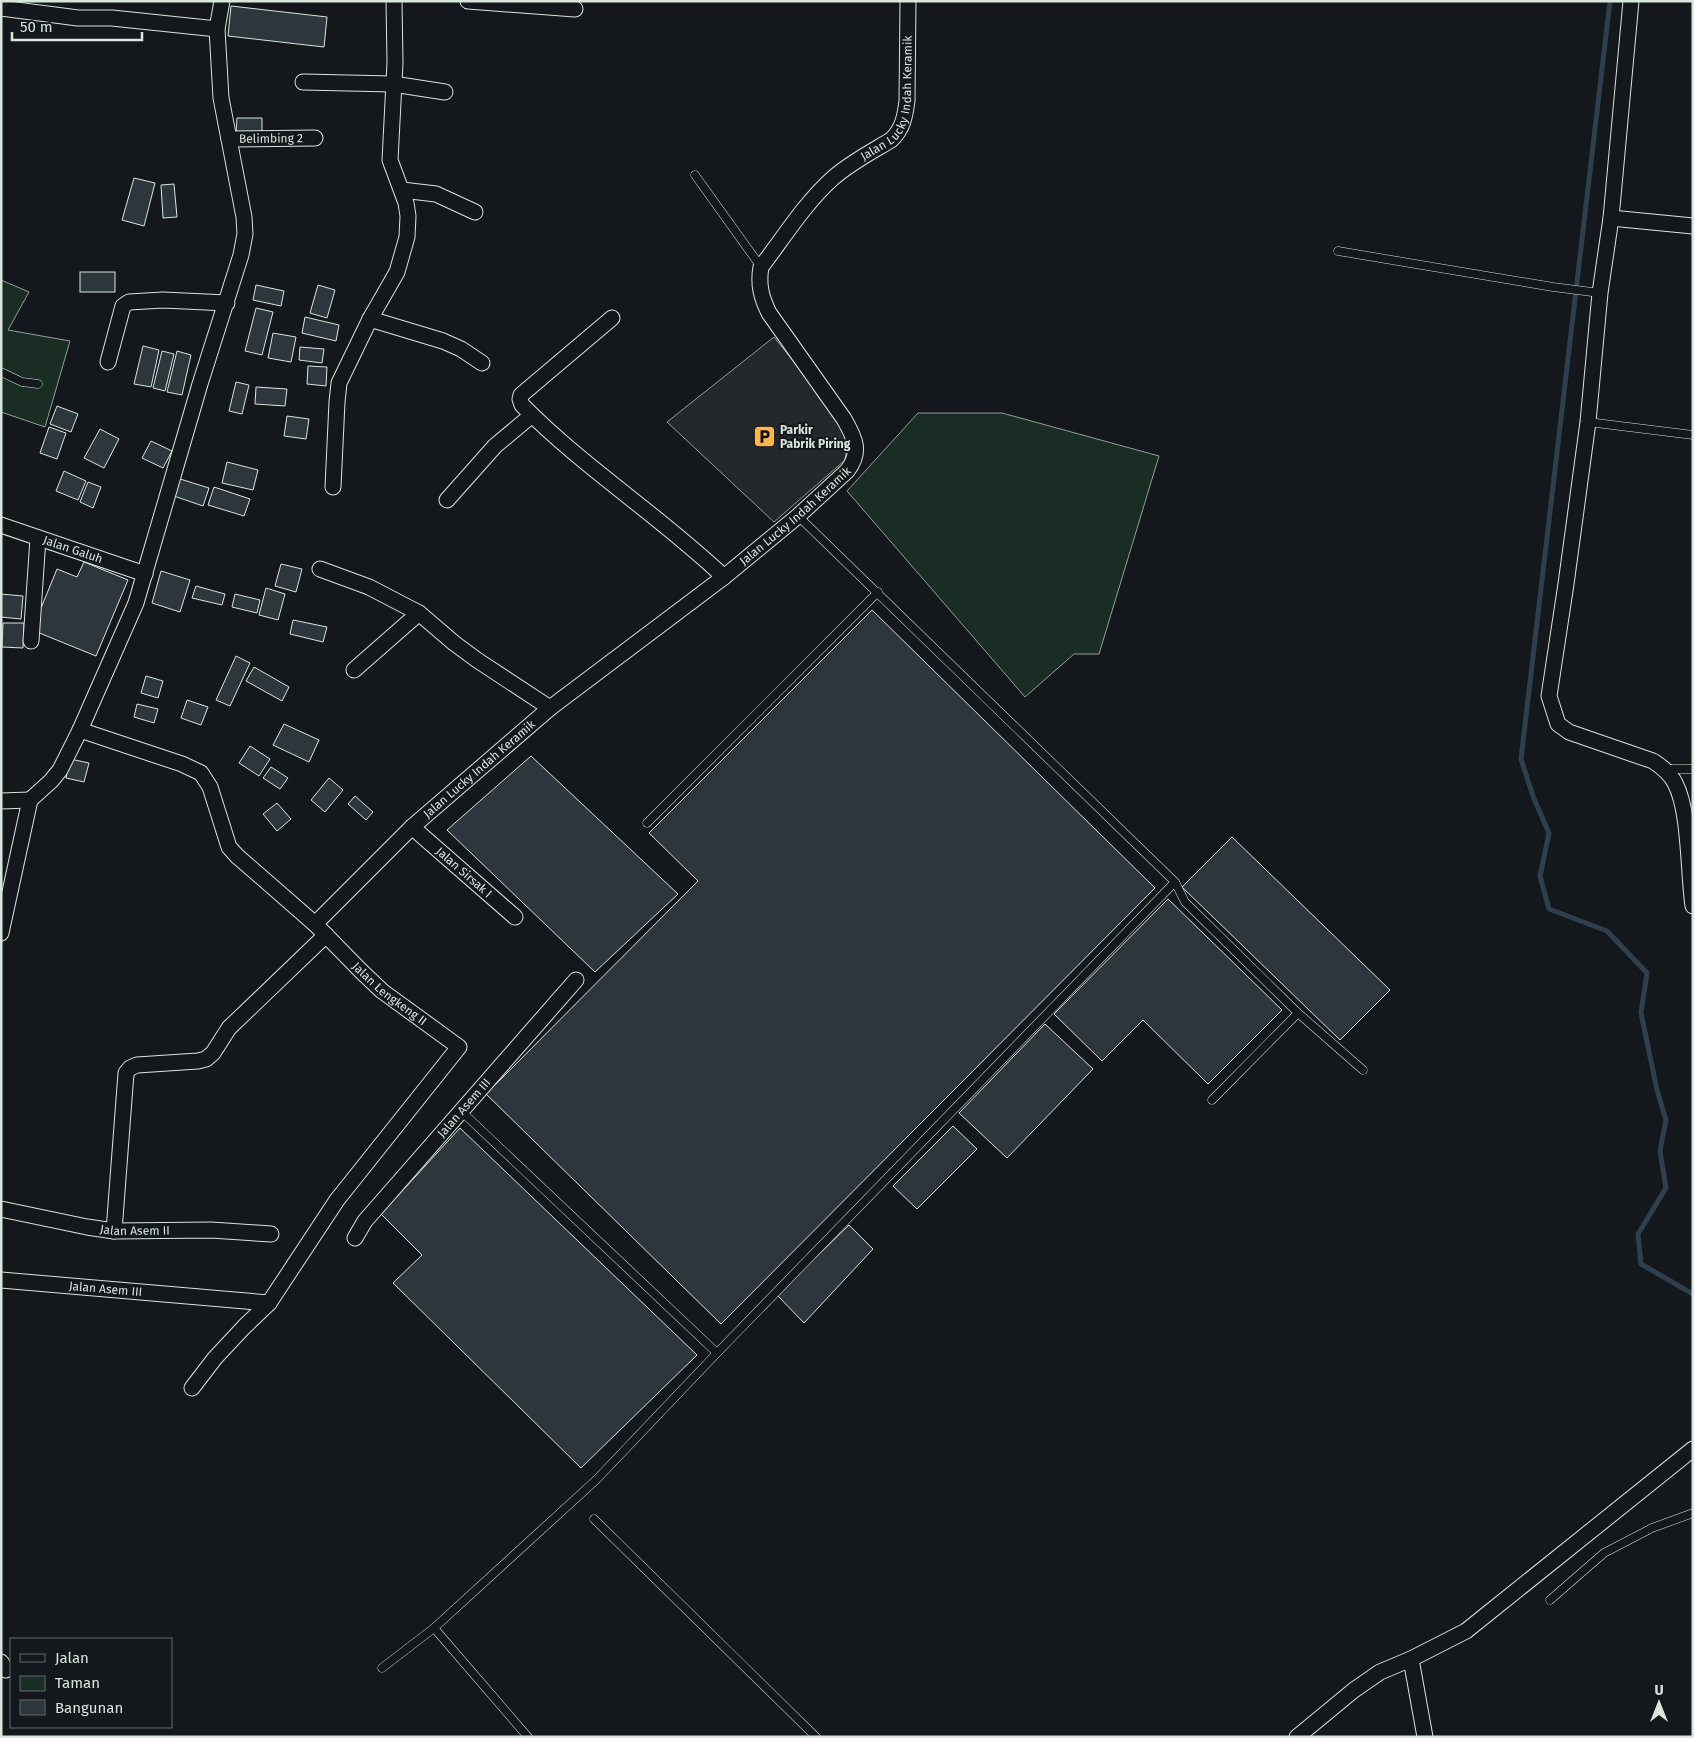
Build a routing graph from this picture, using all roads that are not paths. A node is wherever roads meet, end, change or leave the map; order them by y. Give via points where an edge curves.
1 (222, 1) edge
2 (394, 1) edge
3 (468, 1) edge
4 (908, 1) edge
5 (1631, 1) edge
6 (1, 8) edge
7 (575, 9) dead end
8 (217, 28) junction
9 (303, 82) dead end
10 (393, 84) junction
11 (445, 92) dead end
12 (315, 138) dead end
13 (229, 139) junction
14 (695, 175) dead end
15 (402, 190) junction
16 (475, 212) dead end
17 (1611, 218) junction
18 (1693, 226) edge
19 (1338, 251) dead end
20 (760, 267) junction
21 (1593, 292) junction
22 (227, 303) junction
23 (612, 318) dead end
24 (370, 319) junction
25 (108, 362) dead end
26 (482, 363) dead end
27 (1, 372) edge
28 (38, 384) dead end
29 (532, 415) junction
30 (1588, 422) junction
31 (1693, 435) edge
32 (333, 487) dead end
33 (447, 500) dead end
34 (798, 516) junction
35 (1, 525) edge
36 (38, 538) junction
37 (320, 569) dead end
38 (145, 574) junction
39 (724, 577) junction
40 (878, 592) junction
41 (419, 612) junction
42 (31, 641) dead end
43 (354, 670) dead end
44 (550, 708) junction
45 (80, 730) junction
46 (1666, 769) junction
47 (1693, 769) edge
48 (30, 800) junction
49 (1, 802) edge
50 (647, 823) dead end
51 (412, 827) junction
52 (1175, 882) junction
53 (1693, 906) edge
54 (515, 917) dead end
55 (315, 924) junction
56 (1, 933) edge
57 (326, 936) junction
58 (576, 980) dead end
59 (1298, 1013) junction
60 (1363, 1070) dead end
61 (1212, 1100) dead end
62 (461, 1111) junction
63 (1, 1209) edge
64 (114, 1231) junction
65 (271, 1234) dead end
66 (355, 1238) dead end
67 (1, 1280) edge
68 (269, 1303) junction
69 (717, 1353) junction
70 (192, 1388) dead end
71 (1693, 1449) edge
72 (1693, 1514) edge
73 (594, 1519) dead end
74 (1550, 1600) dead end
75 (434, 1628) junction
76 (1411, 1659) junction
77 (382, 1668) dead end
78 (528, 1737) edge
79 (816, 1737) edge
80 (1297, 1737) edge
81 (1425, 1737) edge

1 - 8 street
2 - 10 street
3 - 7 street
4 - 20 street, Jalan Lucky Indah Keramik via 907,101 901,128 890,140 824,186
5 - 17 street
6 - 8 street via 78,18
8 - 13 street via 221,98
9 - 10 street
10 - 11 street
10 - 15 street via 390,160
12 - 13 street, Belimbing 2
13 - 22 street via 245,234
14 - 20 lane
15 - 16 street via 436,194
15 - 24 street via 408,216 403,254 397,272
17 - 18 street
17 - 21 street
19 - 21 lane
20 - 34 street, Jalan Lucky Indah Keramik via 759,286 769,313 844,419 855,442 856,452 847,471
21 - 30 street
22 - 25 street via 129,302 123,306
22 - 38 street
23 - 29 street via 521,394 522,405
24 - 26 street via 443,341
24 - 32 street via 339,383
27 - 28 lane via 22,382
29 - 33 street via 495,446
29 - 39 street
30 - 31 lane
30 - 46 street via 1549,696 1558,724 1569,732 1653,761
34 - 39 street, Jalan Lucky Indah Keramik
34 - 40 lane
35 - 36 street, Jalan Galuh
36 - 38 street, Jalan Galuh
36 - 42 street
37 - 41 street via 369,587
38 - 45 street via 136,603
39 - 44 street, Jalan Lucky Indah Keramik
40 - 50 lane
40 - 52 lane
41 - 43 street
41 - 44 street via 477,660
44 - 51 street, Jalan Lucky Indah Keramik
45 - 48 street via 60,770
45 - 55 street, Jalan Lengkeng II via 201,773 210,787 229,847
46 - 47 lane
46 - 53 street via 1681,798
48 - 49 street
48 - 56 street
51 - 54 street, Jalan Sirsak I
51 - 55 street, Jalan Lucky Indah Keramik
52 - 59 lane via 1184,902
52 - 69 lane
55 - 57 street, Jalan Lengkeng II
57 - 64 street via 234,1022 206,1059 137,1065 126,1073
57 - 68 street, Jalan Lengkeng II via 382,991 458,1047 337,1200
58 - 62 street, Jalan Asem III
59 - 60 lane
59 - 61 lane
62 - 66 street, Jalan Asem III via 365,1221
62 - 69 lane
63 - 64 street, Jalan Asem II
64 - 65 street, Jalan Asem II via 211,1230
67 - 68 street, Jalan Asem III
68 - 70 street via 215,1358
69 - 75 lane via 596,1480
71 - 76 street via 1466,1631
72 - 74 lane via 1652,1528 1604,1553
73 - 79 lane
75 - 77 lane
75 - 78 lane
76 - 80 street via 1367,1680
76 - 81 street

